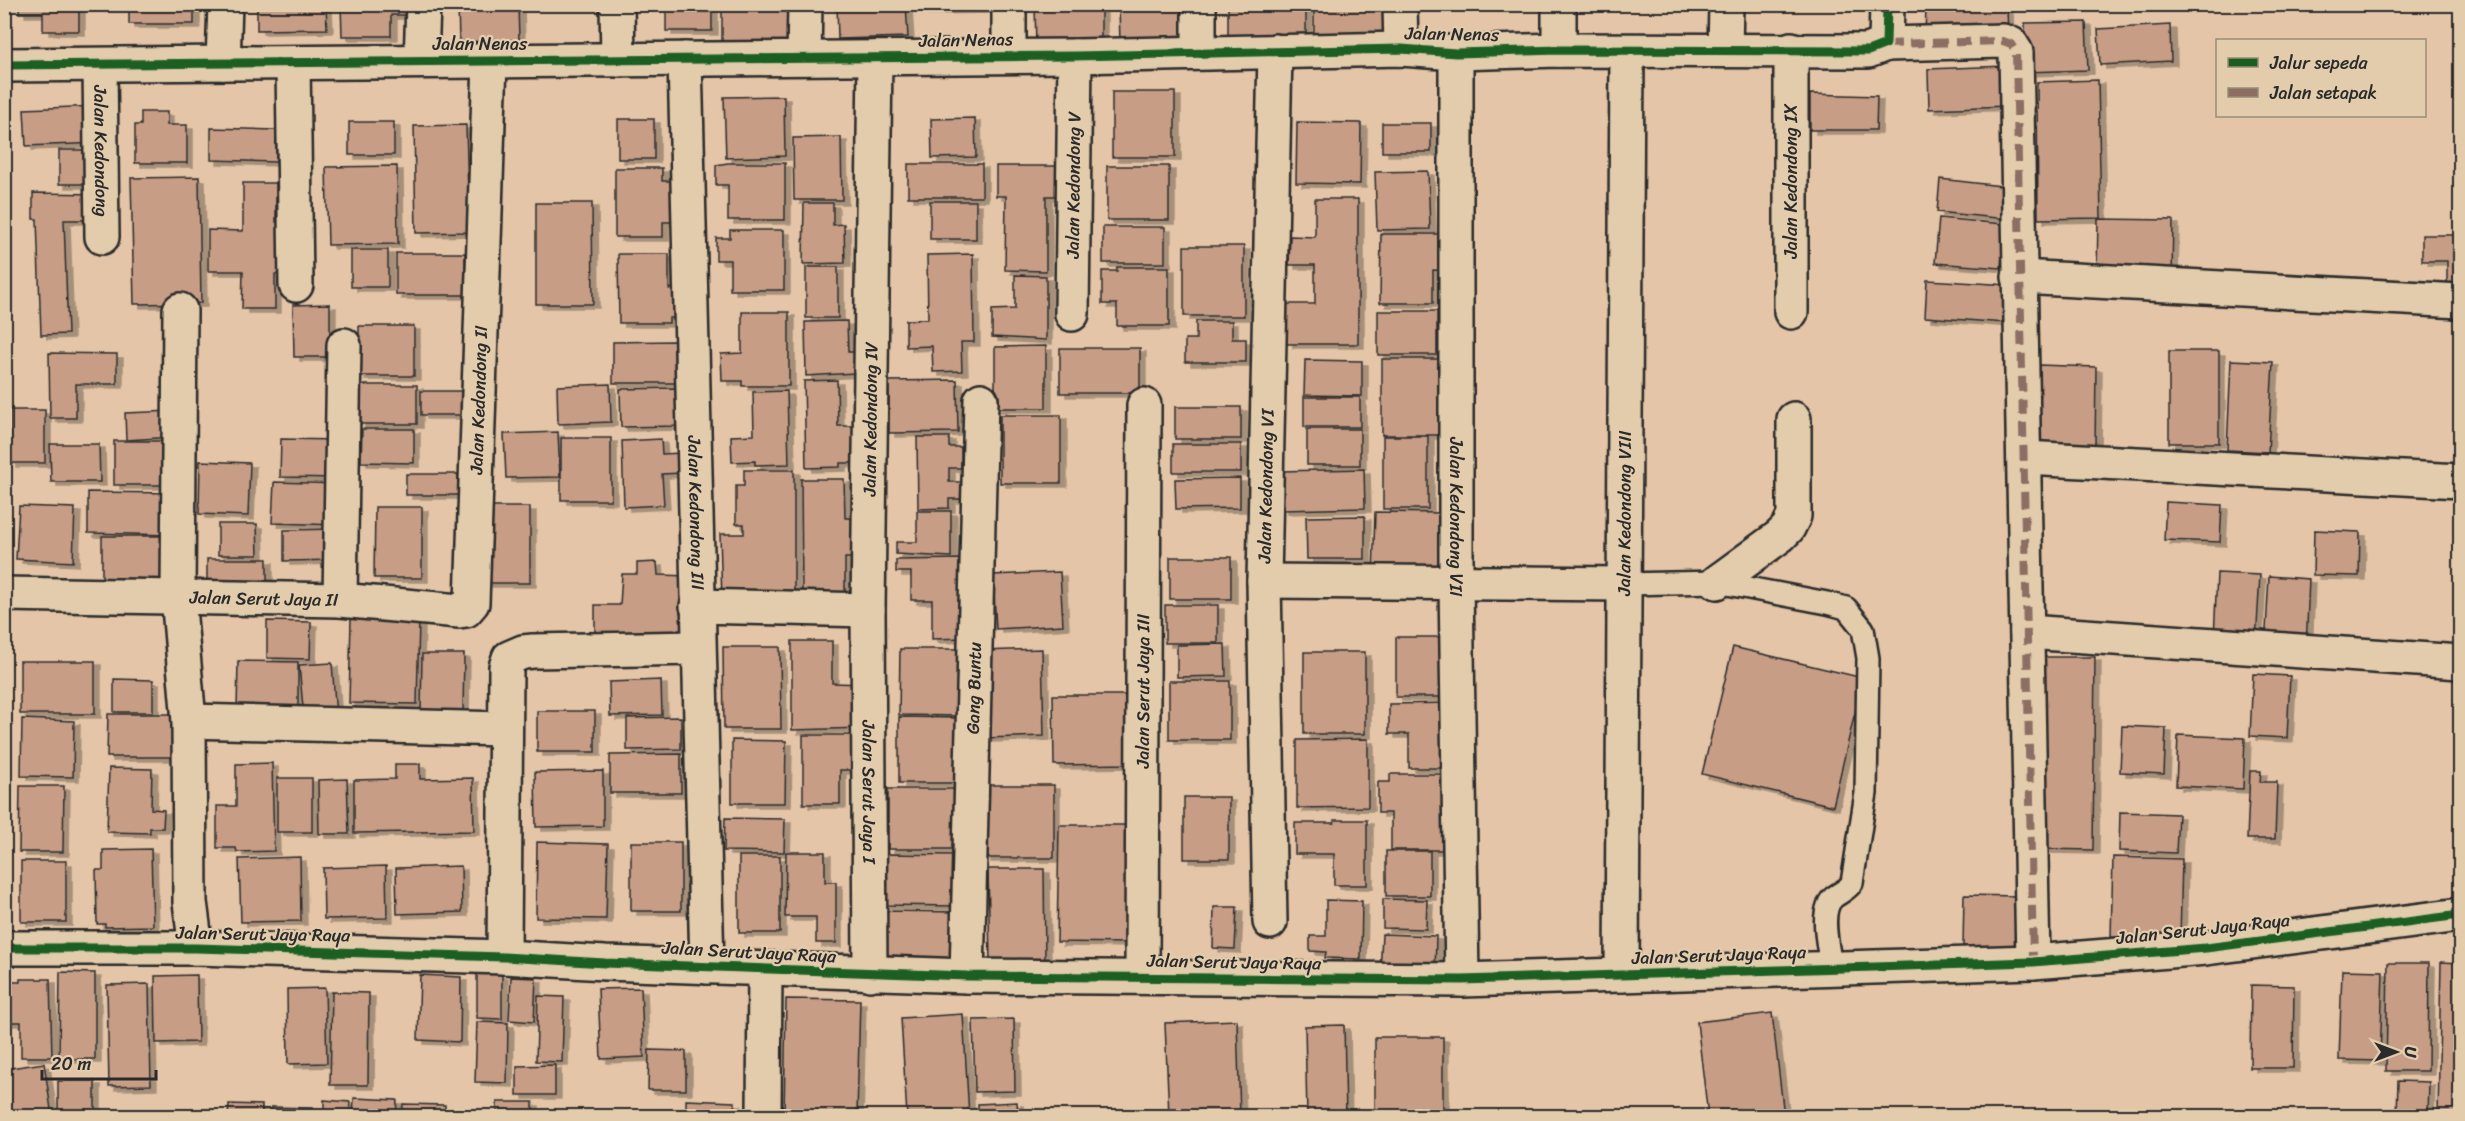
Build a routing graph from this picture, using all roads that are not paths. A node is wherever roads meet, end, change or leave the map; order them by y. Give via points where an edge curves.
1 (225, 4) edge
2 (423, 4) edge
3 (617, 4) edge
4 (805, 4) edge
5 (1009, 4) edge
6 (1199, 4) edge
7 (1401, 4) edge
8 (1559, 4) edge
9 (1726, 4) edge
10 (1887, 4) edge
11 (1886, 44) junction
12 (1401, 50) junction
13 (1559, 50) junction
14 (1725, 50) junction
15 (1791, 50) junction
16 (1199, 51) junction
17 (1275, 51) junction
18 (1628, 51) junction
19 (1456, 53) junction
20 (1008, 56) junction
21 (1075, 56) junction
22 (804, 58) junction
23 (875, 58) junction
24 (685, 59) junction
25 (618, 60) junction
26 (490, 61) junction
27 (421, 62) junction
28 (223, 63) junction
29 (292, 63) junction
30 (4, 65) edge
31 (100, 65) junction
32 (102, 237) dead end
33 (2019, 277) junction
34 (296, 285) dead end
35 (2460, 301) edge
36 (180, 310) dead end
37 (1791, 312) dead end
38 (1072, 314) dead end
39 (344, 345) dead end
40 (981, 400) dead end
41 (1144, 405) dead end
42 (1794, 419) dead end
43 (2024, 458) junction
44 (2460, 481) edge
45 (1264, 581) junction
46 (1717, 582) junction
47 (1456, 584) junction
48 (1624, 584) junction
49 (4, 594) edge
50 (178, 596) junction
51 (340, 600) junction
52 (697, 606) junction
53 (868, 610) junction
54 (2027, 632) junction
55 (698, 648) junction
56 (2460, 662) edge
57 (189, 721) junction
58 (504, 729) junction
59 (2460, 915) edge
60 (1270, 922) dead end
61 (4, 948) edge
62 (196, 948) junction
63 (504, 957) junction
64 (2033, 962) junction
65 (707, 967) junction
66 (1831, 967) junction
67 (765, 969) junction
68 (870, 974) junction
69 (1622, 975) junction
70 (967, 976) junction
71 (1142, 977) junction
72 (1462, 980) junction
73 (764, 1116) edge

1 - 28 street
2 - 27 street
3 - 25 street
4 - 22 street
5 - 20 street
6 - 16 street
7 - 12 street
8 - 13 street
9 - 14 street
10 - 11 street
11 - 15 street, Jalan Nenas via 1868,51
11 - 33 street, Jalan Nenas via 2003,41 2016,52
12 - 17 street, Jalan Nenas
12 - 19 street, Jalan Nenas
13 - 18 street, Jalan Nenas
13 - 19 street, Jalan Nenas
14 - 15 street, Jalan Nenas
14 - 18 street, Jalan Nenas
15 - 37 street, Jalan Kedondong IX
16 - 17 street, Jalan Nenas
16 - 21 street, Jalan Nenas
17 - 45 street, Jalan Kedondong VI
18 - 48 street, Jalan Kedondong VIII
19 - 47 street, Jalan Kedondong VII
20 - 21 street, Jalan Nenas
20 - 23 street, Jalan Nenas
21 - 38 street, Jalan Kedondong V
22 - 23 street, Jalan Nenas
22 - 24 street, Jalan Nenas
23 - 53 street, Jalan Kedondong IV
24 - 25 street, Jalan Nenas
24 - 52 street, Jalan Kedondong III
25 - 26 street, Jalan Nenas
26 - 27 street, Jalan Nenas
26 - 51 street, Jalan Kedondong II via 471,603 466,610 459,611
27 - 29 street, Jalan Nenas
28 - 29 street, Jalan Nenas
28 - 31 street, Jalan Nenas
29 - 34 street
30 - 31 street, Jalan Nenas
31 - 32 street, Jalan Kedondong
33 - 35 street
33 - 43 street, Jalan Nenas
36 - 50 street
39 - 51 street, Jalan Serut Jaya II
40 - 70 street, Gang Buntu
41 - 71 street, Jalan Serut Jaya III
42 - 46 street via 1794,516 1780,536
43 - 44 street
43 - 54 street, Jalan Nenas
45 - 47 street
45 - 60 street, Jalan Kedondong VI
46 - 48 lane
46 - 66 lane via 1846,608 1863,629 1868,658 1866,793 1852,883 1833,898 1828,909
47 - 48 street
47 - 72 street, Jalan Kedondong VII
48 - 69 street, Jalan Kedondong VIII
49 - 50 street, Jalan Serut Jaya II
50 - 51 street, Jalan Serut Jaya II
50 - 57 street
52 - 53 street
52 - 55 street, Jalan Kedondong III
53 - 68 street, Jalan Serut Jaya I
54 - 56 street
54 - 64 street, Jalan Nenas
55 - 58 street via 515,654 506,667
55 - 65 street, Jalan Kedondong III
57 - 58 street
57 - 62 street via 190,902
58 - 63 street
59 - 64 street, Jalan Serut Jaya Raya via 2206,948
61 - 62 street, Jalan Serut Jaya Raya
62 - 63 street, Jalan Serut Jaya Raya
63 - 65 street, Jalan Serut Jaya Raya
64 - 66 street, Jalan Serut Jaya Raya
65 - 67 street, Jalan Serut Jaya Raya
66 - 69 street, Jalan Serut Jaya Raya
67 - 68 street, Jalan Serut Jaya Raya
67 - 73 street
68 - 70 street, Jalan Serut Jaya Raya
69 - 72 street, Jalan Serut Jaya Raya
70 - 71 street, Jalan Serut Jaya Raya
71 - 72 street, Jalan Serut Jaya Raya

